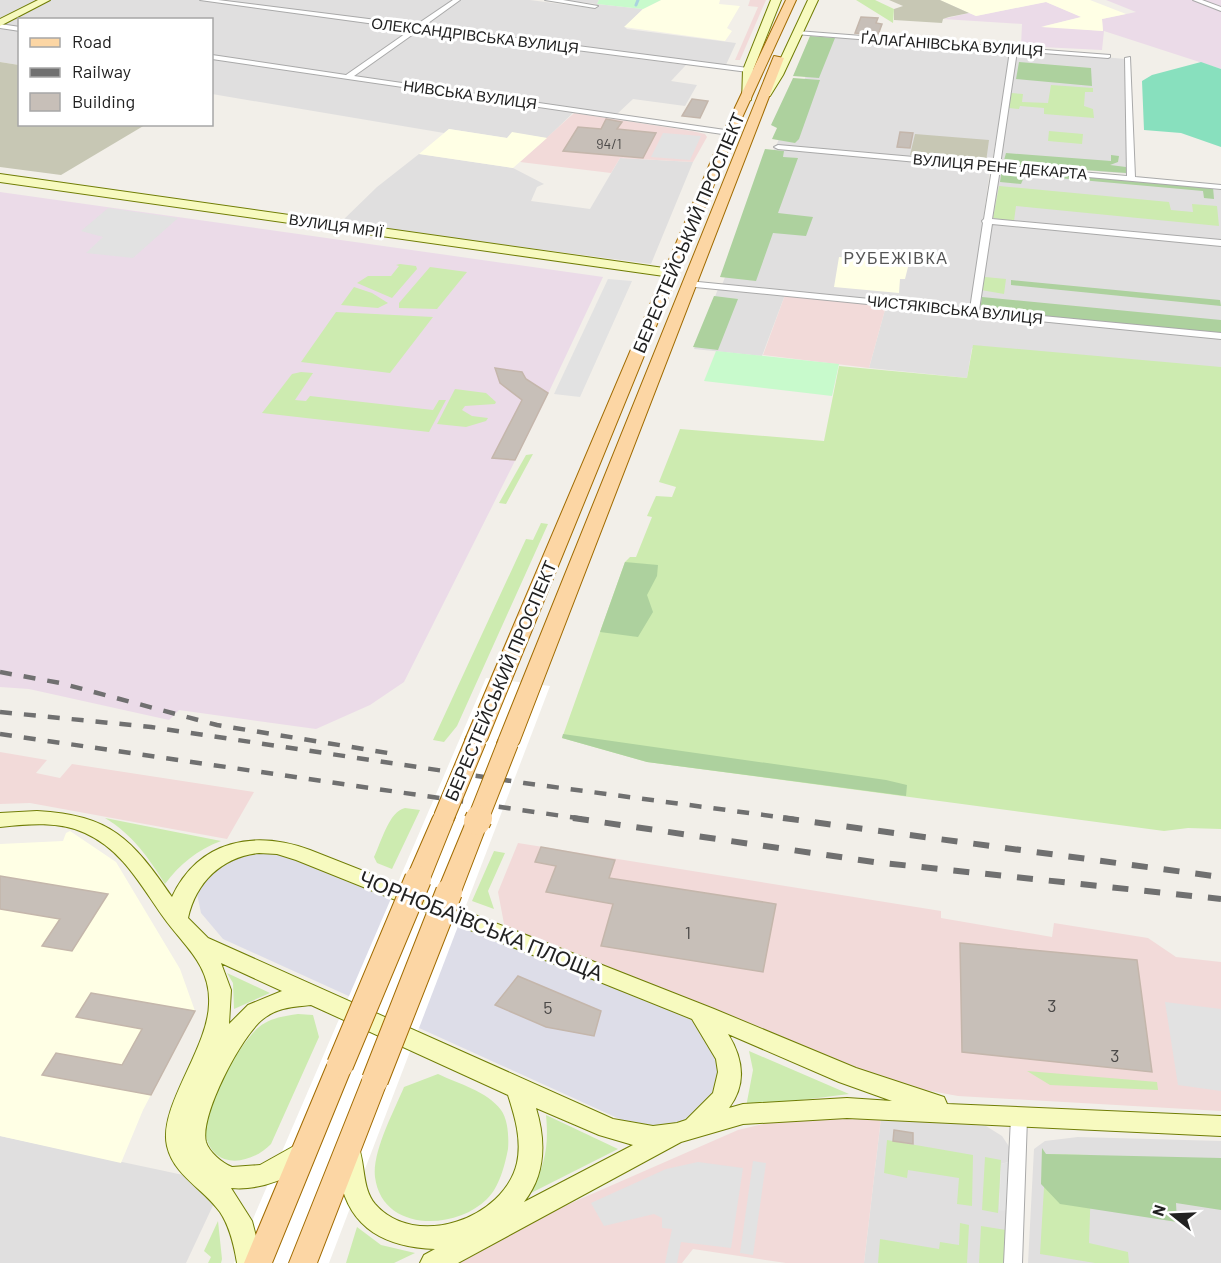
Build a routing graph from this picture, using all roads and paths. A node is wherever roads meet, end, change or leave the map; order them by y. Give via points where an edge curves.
1 (45, 0) edge
2 (203, 0) edge
3 (457, 0) edge
4 (548, 0) edge
5 (776, 0) edge
6 (791, 0) edge
7 (802, 0) edge
8 (813, 0) edge
9 (1196, 0) edge
10 (591, 3) edge
11 (1221, 9) edge
12 (0, 25) edge
13 (415, 28) junction
14 (18, 29) edge
15 (797, 33) junction
16 (1014, 50) junction
17 (1108, 56) dead end
18 (213, 57) edge
19 (1128, 58) dead end
20 (767, 69) junction
21 (748, 70) junction
22 (347, 77) junction
23 (766, 94) junction
24 (746, 100) junction
25 (729, 133) junction
26 (778, 147) dead end
27 (994, 166) junction
28 (0, 178) edge
29 (1131, 178) junction
30 (1221, 187) edge
31 (986, 221) junction
32 (1221, 243) edge
33 (671, 273) junction
34 (688, 284) junction
35 (974, 312) junction
36 (1221, 336) edge
37 (0, 820) edge
38 (177, 919) junction
39 (200, 944) junction
40 (314, 996) junction
41 (699, 1012) junction
42 (519, 1089) junction
43 (982, 1115) junction
44 (1019, 1118) junction
45 (1221, 1126) edge
46 (677, 1133) junction
47 (305, 1150) junction
48 (348, 1150) junction
49 (250, 1263) edge
50 (258, 1263) edge
51 (303, 1263) edge
52 (433, 1263) edge
53 (1013, 1263) edge

1 - 12 main road
2 - 13 street, ОЛЕКСАНДРІВСЬКА ВУЛИЦЯ
3 - 13 street
4 - 10 street
5 - 21 main road, БЕРЕСТЕЙСЬКИЙ ПРОСПЕКТ
6 - 20 main road, БЕРЕСТЕЙСЬКИЙ ПРОСПЕКТ
7 - 20 main road, БЕРЕСТЕЙСЬКИЙ ПРОСПЕКТ
8 - 15 main road, БЕРЕСТЕЙСЬКИЙ ПРОСПЕКТ
9 - 11 street
12 - 14 street
13 - 21 street, ОЛЕКСАНДРІВСЬКА ВУЛИЦЯ
13 - 22 street
15 - 16 street, ҐАЛАҐАНІВСЬКА ВУЛИЦЯ
15 - 23 main road, БЕРЕСТЕЙСЬКИЙ ПРОСПЕКТ
16 - 17 street, ҐАЛАҐАНІВСЬКА ВУЛИЦЯ
16 - 27 street
18 - 22 street, НИВСЬКА ВУЛИЦЯ
19 - 29 street
20 - 23 main road, БЕРЕСТЕЙСЬКИЙ ПРОСПЕКТ
20 - 24 main road, БЕРЕСТЕЙСЬКИЙ ПРОСПЕКТ
21 - 24 main road, БЕРЕСТЕЙСЬКИЙ ПРОСПЕКТ
22 - 25 street, НИВСЬКА ВУЛИЦЯ
23 - 34 main road, БЕРЕСТЕЙСЬКИЙ ПРОСПЕКТ
24 - 25 main road, БЕРЕСТЕЙСЬКИЙ ПРОСПЕКТ
25 - 33 main road, БЕРЕСТЕЙСЬКИЙ ПРОСПЕКТ
26 - 27 street, ВУЛИЦЯ РЕНЕ ДЕКАРТА
27 - 29 street, ВУЛИЦЯ РЕНЕ ДЕКАРТА
27 - 31 street
28 - 33 main road, ВУЛИЦЯ МРІЇ
29 - 30 street, ВУЛИЦЯ РЕНЕ ДЕКАРТА
31 - 32 street
31 - 35 street
33 - 47 main road, БЕРЕСТЕЙСЬКИЙ ПРОСПЕКТ, bridge
34 - 35 street, ЧИСТЯКІВСЬКА ВУЛИЦЯ
34 - 48 main road, БЕРЕСТЕЙСЬКИЙ ПРОСПЕКТ, bridge
35 - 36 street, ЧИСТЯКІВСЬКА ВУЛИЦЯ
37 - 38 main road via 58,818 98,829 134,859
38 - 39 main road
38 - 41 main road, ЧОРНОБАЇВСЬКА ПЛОЩА via 184,893 202,870 236,850 272,845
39 - 40 main road
39 - 49 main road via 220,988 221,1009 178,1136 182,1154 193,1171 225,1199 236,1215
40 - 42 main road
40 - 47 main road via 287,996 262,1007 243,1022 230,1039 195,1116 193,1139 199,1155 211,1168 240,1180 262,1177
41 - 43 main road, ЧОРНОБАЇВСЬКА ПЛОЩА via 888,1092
41 - 46 main road via 724,1045 729,1060 728,1087 715,1110
42 - 46 main road via 608,1128 653,1136
42 - 48 main road via 530,1128 529,1166 522,1183 513,1200 490,1219 452,1238 408,1236 380,1224 361,1204 353,1185
43 - 44 main road
43 - 46 main road via 886,1108 775,1110 743,1114
44 - 45 main road
44 - 53 street
46 - 52 main road
47 - 50 main road, БЕРЕСТЕЙСЬКИЙ ПРОСПЕКТ
48 - 51 main road, БЕРЕСТЕЙСЬКИЙ ПРОСПЕКТ

